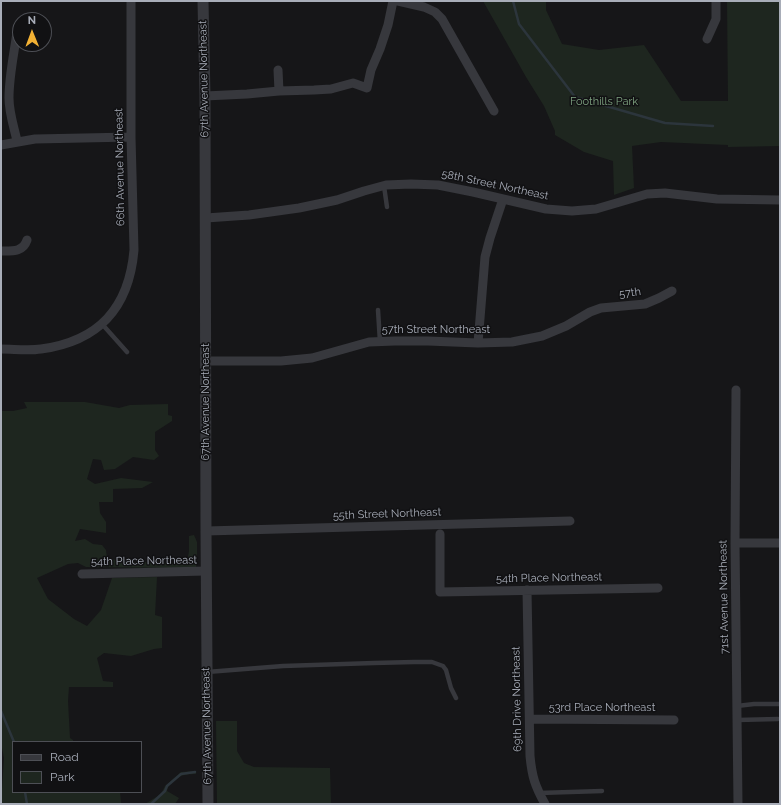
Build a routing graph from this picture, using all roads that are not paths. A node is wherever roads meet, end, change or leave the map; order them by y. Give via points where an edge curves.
1 (131, 1) edge
2 (203, 1) edge
3 (393, 1) edge
4 (398, 1) edge
5 (716, 1) edge
6 (707, 39) dead end
7 (14, 52) edge
8 (278, 70) dead end
9 (279, 91) junction
10 (205, 96) junction
11 (494, 111) dead end
12 (131, 137) junction
13 (17, 141) junction
14 (1, 145) edge
15 (384, 186) junction
16 (503, 199) junction
17 (780, 200) edge
18 (387, 207) dead end
19 (206, 218) junction
20 (27, 240) dead end
21 (1, 251) edge
22 (672, 291) dead end
23 (378, 310) dead end
24 (590, 312) joint
25 (102, 324) junction
26 (380, 342) junction
27 (478, 343) junction
28 (1, 349) edge
29 (127, 352) dead end
30 (206, 361) junction
31 (736, 390) dead end
32 (570, 521) dead end
33 (206, 531) junction
34 (440, 534) dead end
35 (736, 543) junction
36 (780, 543) edge
37 (206, 571) junction
38 (82, 574) dead end
39 (658, 588) dead end
40 (528, 590) junction
41 (207, 672) junction
42 (456, 698) dead end
43 (780, 704) edge
44 (737, 706) junction
45 (778, 719) dead end
46 (530, 720) junction
47 (674, 720) dead end
48 (737, 720) junction
49 (602, 791) dead end
50 (539, 793) junction
51 (208, 804) edge
52 (545, 804) edge
53 (738, 804) edge

1 - 12 street, 66th Avenue Northeast
2 - 10 street, 67th Avenue Northeast
3 - 9 street via 388,25 371,70 368,88 354,83 331,89
4 - 11 street via 424,7 442,19
5 - 6 street via 716,19
7 - 13 street via 9,99
8 - 9 street
9 - 10 street
10 - 19 street, 67th Avenue Northeast
12 - 13 street via 35,138
12 - 25 street, 66th Avenue Northeast via 133,264 125,292 116,309
13 - 14 street
15 - 16 street, 58th Street Northeast via 438,185
15 - 18 lane
15 - 19 street, 58th Street Northeast via 299,208
16 - 17 street, 58th Street Northeast via 572,211 596,209 647,194 665,193 717,199
16 - 27 street via 485,257
19 - 30 street, 67th Avenue Northeast
20 - 21 street via 22,248
22 - 24 street, 57th via 645,304
23 - 26 lane
24 - 27 street, 57th Street Northeast via 542,336 512,342
25 - 28 street, 66th Avenue Northeast via 84,336 61,345 39,350
25 - 29 lane
26 - 27 street, 57th Street Northeast via 428,340
26 - 30 street, 57th Street Northeast via 369,342 312,358 281,361
30 - 33 street, 67th Avenue Northeast
31 - 35 street, 71st Avenue Northeast
32 - 33 street, 55th Street Northeast
33 - 37 street, 67th Avenue Northeast
34 - 40 street, 54th Place Northeast via 440,592
35 - 36 street
35 - 44 street, 71st Avenue Northeast
37 - 38 street, 54th Place Northeast
37 - 41 street, 67th Avenue Northeast
39 - 40 street, 54th Place Northeast
40 - 46 street, 69th Drive Northeast
41 - 42 lane via 289,665 432,662 446,670
41 - 51 street, 67th Avenue Northeast
43 - 44 lane
44 - 48 street, 71st Avenue Northeast
45 - 48 lane
46 - 47 street, 53rd Place Northeast
46 - 50 street, 69th Drive Northeast via 531,770
48 - 53 street, 71st Avenue Northeast
49 - 50 lane
50 - 52 street, 69th Drive Northeast

